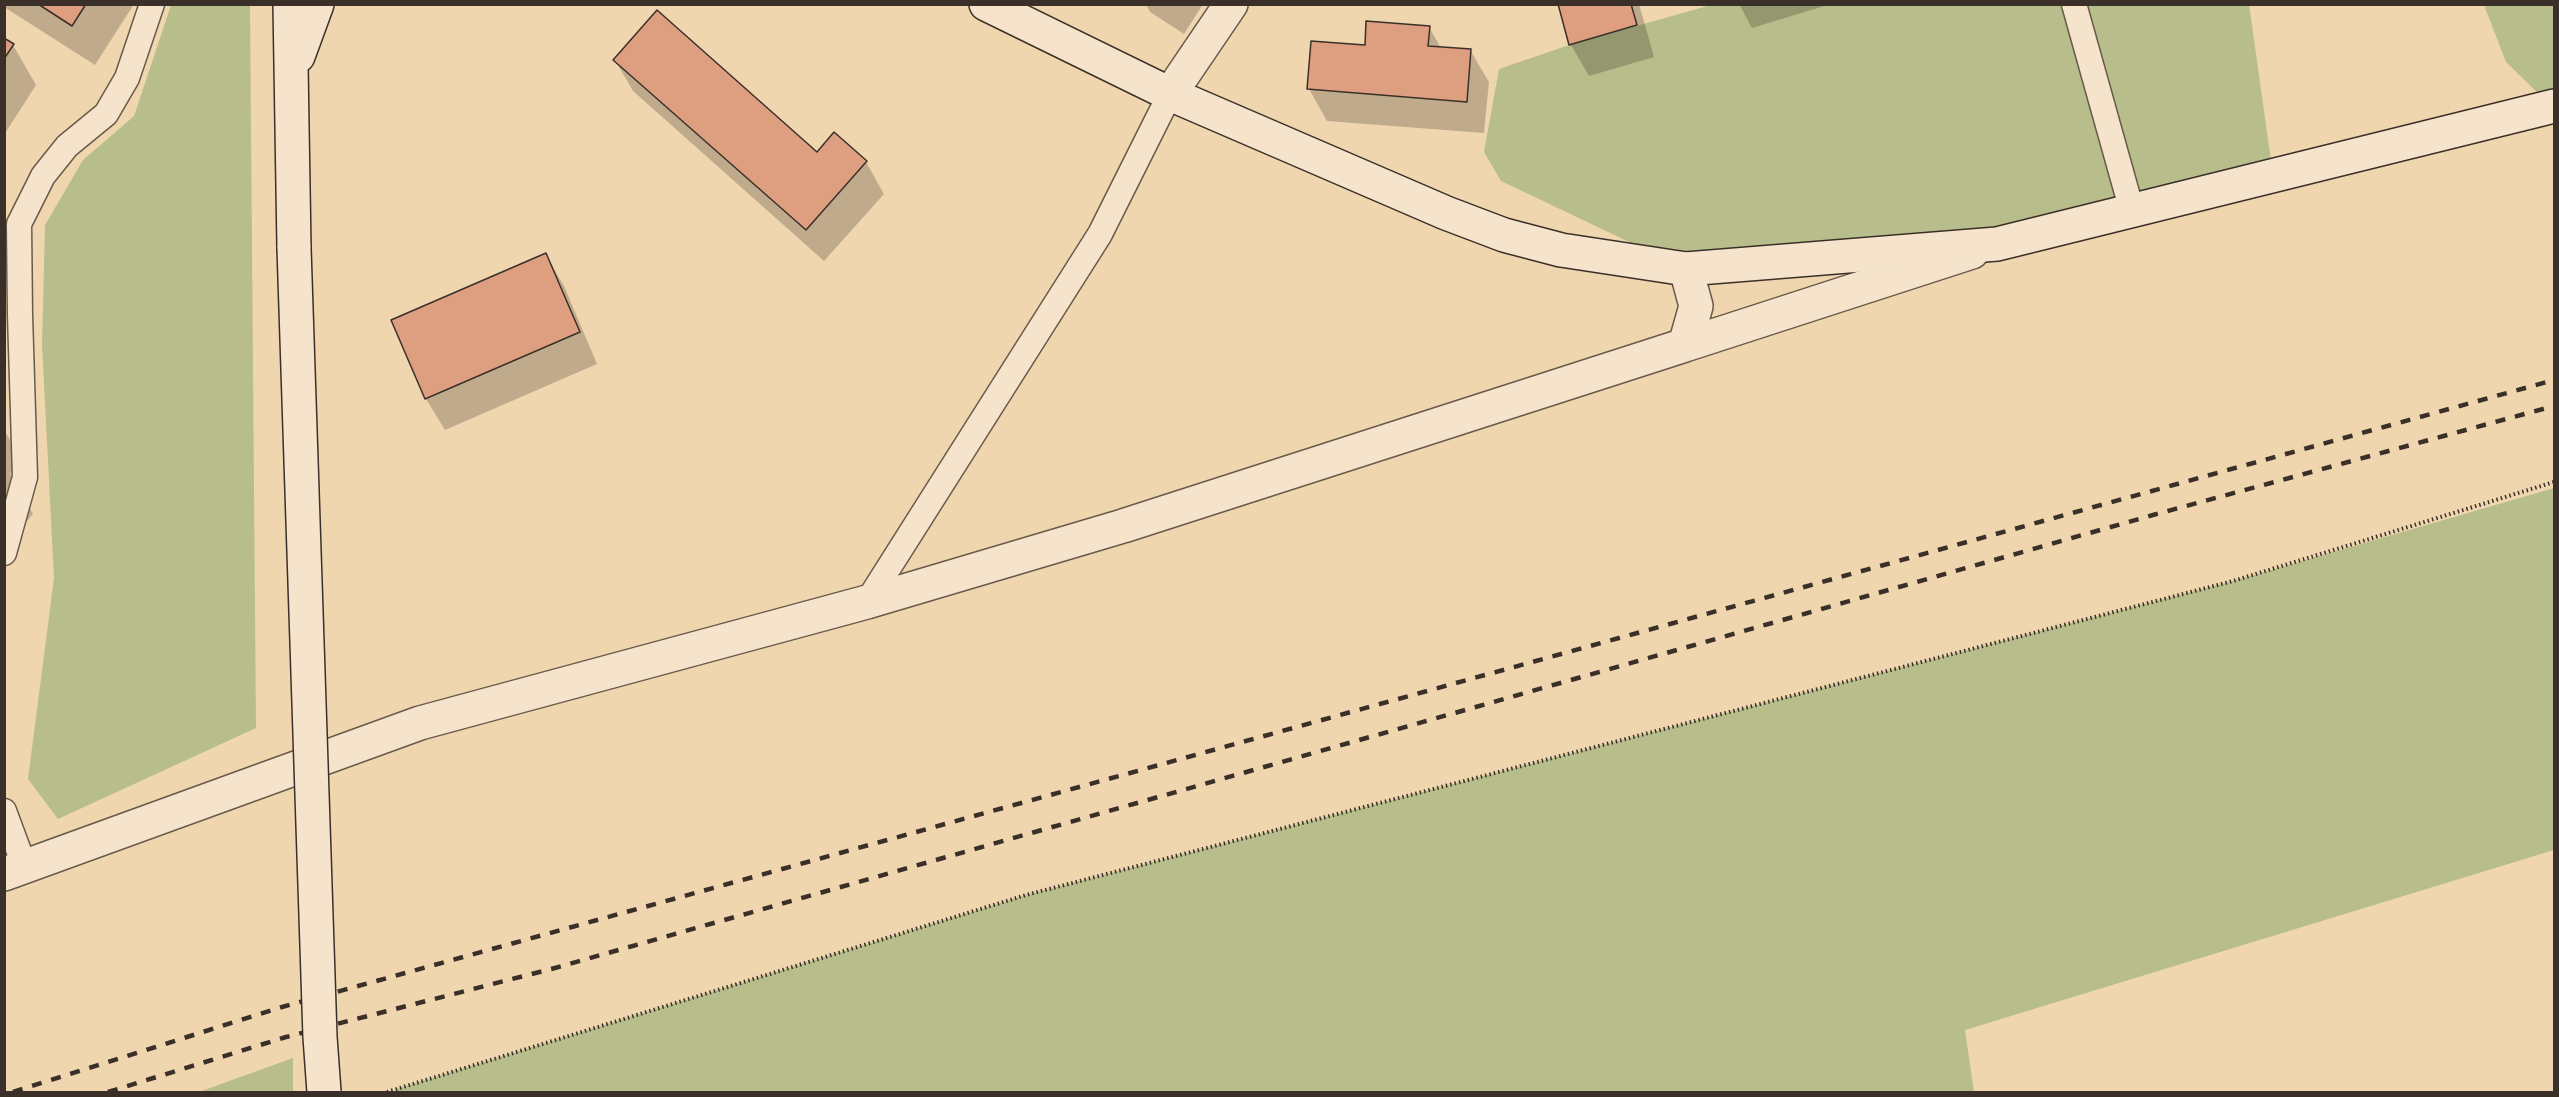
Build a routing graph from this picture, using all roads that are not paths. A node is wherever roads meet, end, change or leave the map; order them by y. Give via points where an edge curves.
1 (152, 4) edge
2 (290, 4) edge
3 (317, 4) edge
4 (986, 4) edge
5 (1231, 4) edge
6 (2074, 4) edge
7 (291, 75) junction
8 (1170, 94) junction
9 (2554, 105) edge
10 (2132, 211) junction
11 (1997, 244) junction
12 (1686, 269) junction
13 (1685, 345) junction
14 (4, 553) edge
15 (867, 602) junction
16 (4, 811) edge
17 (14, 869) edge
18 (324, 1092) edge

1 - 14 lane via 127,78 106,114 67,146 43,176 19,224 25,477
2 - 7 street
3 - 7 street
4 - 8 street
5 - 8 street
6 - 10 lane
7 - 18 street, bridge
8 - 12 street via 1504,235 1561,250
8 - 15 lane via 1100,234
9 - 10 street
10 - 11 street
11 - 12 street
11 - 13 street
12 - 13 street via 1696,306
13 - 15 street via 1123,526
15 - 17 street via 420,723
16 - 17 lane

